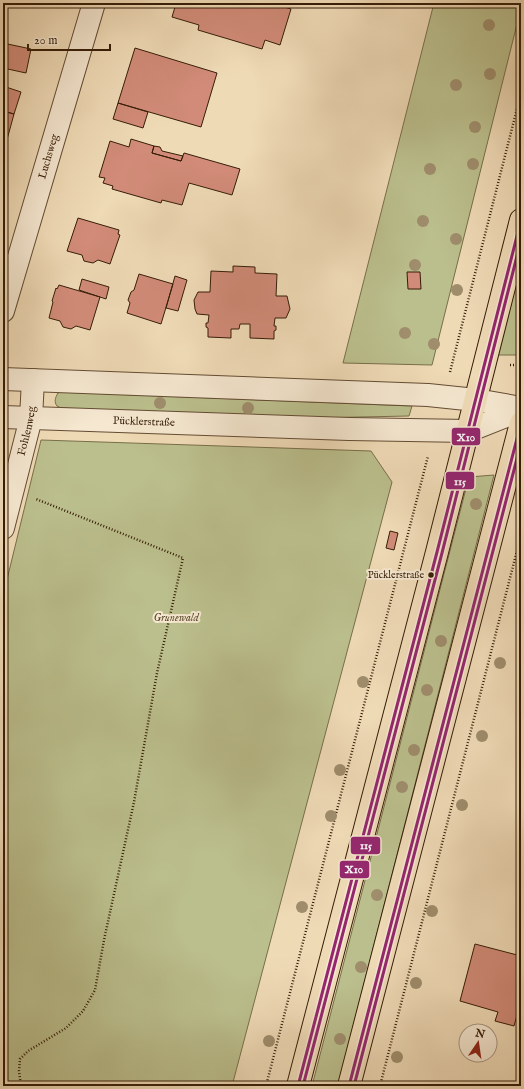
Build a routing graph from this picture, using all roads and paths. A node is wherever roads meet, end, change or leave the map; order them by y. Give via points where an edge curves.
1 (94, 3) edge
2 (521, 93) edge
3 (521, 220) edge
4 (3, 311) edge
5 (455, 352) dead end
6 (3, 379) edge
7 (33, 380) junction
8 (476, 400) junction
9 (521, 409) edge
10 (3, 417) edge
11 (31, 418) junction
12 (521, 422) edge
13 (468, 431) junction
14 (421, 484) dead end
15 (13, 489) junction
16 (3, 528) edge
17 (521, 535) edge
18 (21, 1086) edge
19 (266, 1086) edge
20 (298, 1086) edge
21 (349, 1086) edge
22 (380, 1086) edge

1 - 4 street, Luchsweg
2 - 5 path
3 - 8 main road
6 - 7 street, Pücklerstraße
7 - 8 street, Pücklerstraße via 428,395
7 - 11 street, Fohlenweg
8 - 9 street, Pücklerstraße
8 - 13 main road
9 - 13 street, Pücklerstraße
10 - 11 street, Pücklerstraße
11 - 13 street, Pücklerstraße
11 - 15 street, Fohlenweg
12 - 21 main road
13 - 20 main road
14 - 19 path
15 - 16 street, Fohlenweg
15 - 18 path via 183,558 157,673 134,802 95,990 83,1011 66,1028 20,1058
17 - 22 path

